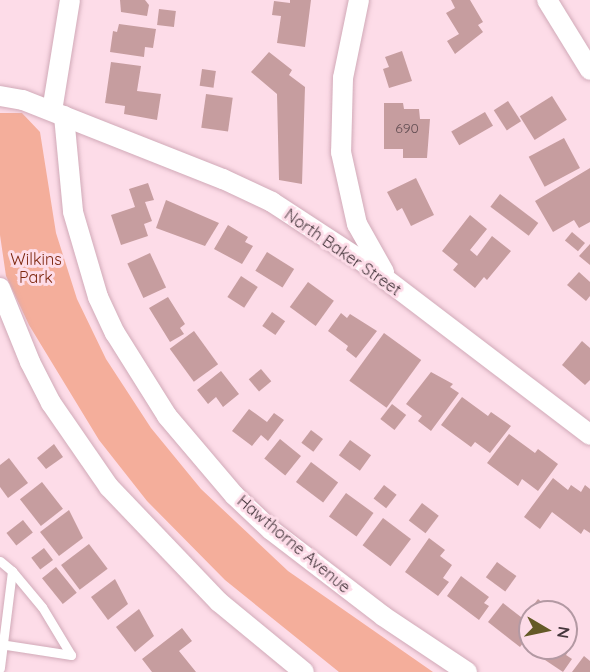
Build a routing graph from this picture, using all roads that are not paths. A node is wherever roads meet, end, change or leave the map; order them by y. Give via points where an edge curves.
1 (69, 0) edge
2 (359, 0) edge
3 (547, 0) edge
4 (590, 70) edge
5 (0, 96) edge
6 (58, 114) junction
7 (0, 288) edge
8 (414, 303) junction
9 (590, 435) edge
10 (0, 561) edge
11 (12, 571) junction
12 (2, 645) edge
13 (0, 668) edge
14 (304, 672) edge
15 (467, 672) edge

1 - 6 street, Hawthorne Avenue
2 - 8 street via 340,115 347,188 369,250
3 - 4 street
5 - 6 street, North Baker Street
6 - 8 street, North Baker Street via 223,178 272,202 319,230
6 - 15 street, Hawthorne Avenue via 73,212 92,278 115,333 167,416 234,495 271,530 383,616
7 - 14 street via 51,403 109,487 211,595
8 - 9 street, North Baker Street
10 - 11 lane
11 - 12 lane
11 - 12 lane via 42,607 71,655
12 - 13 lane

